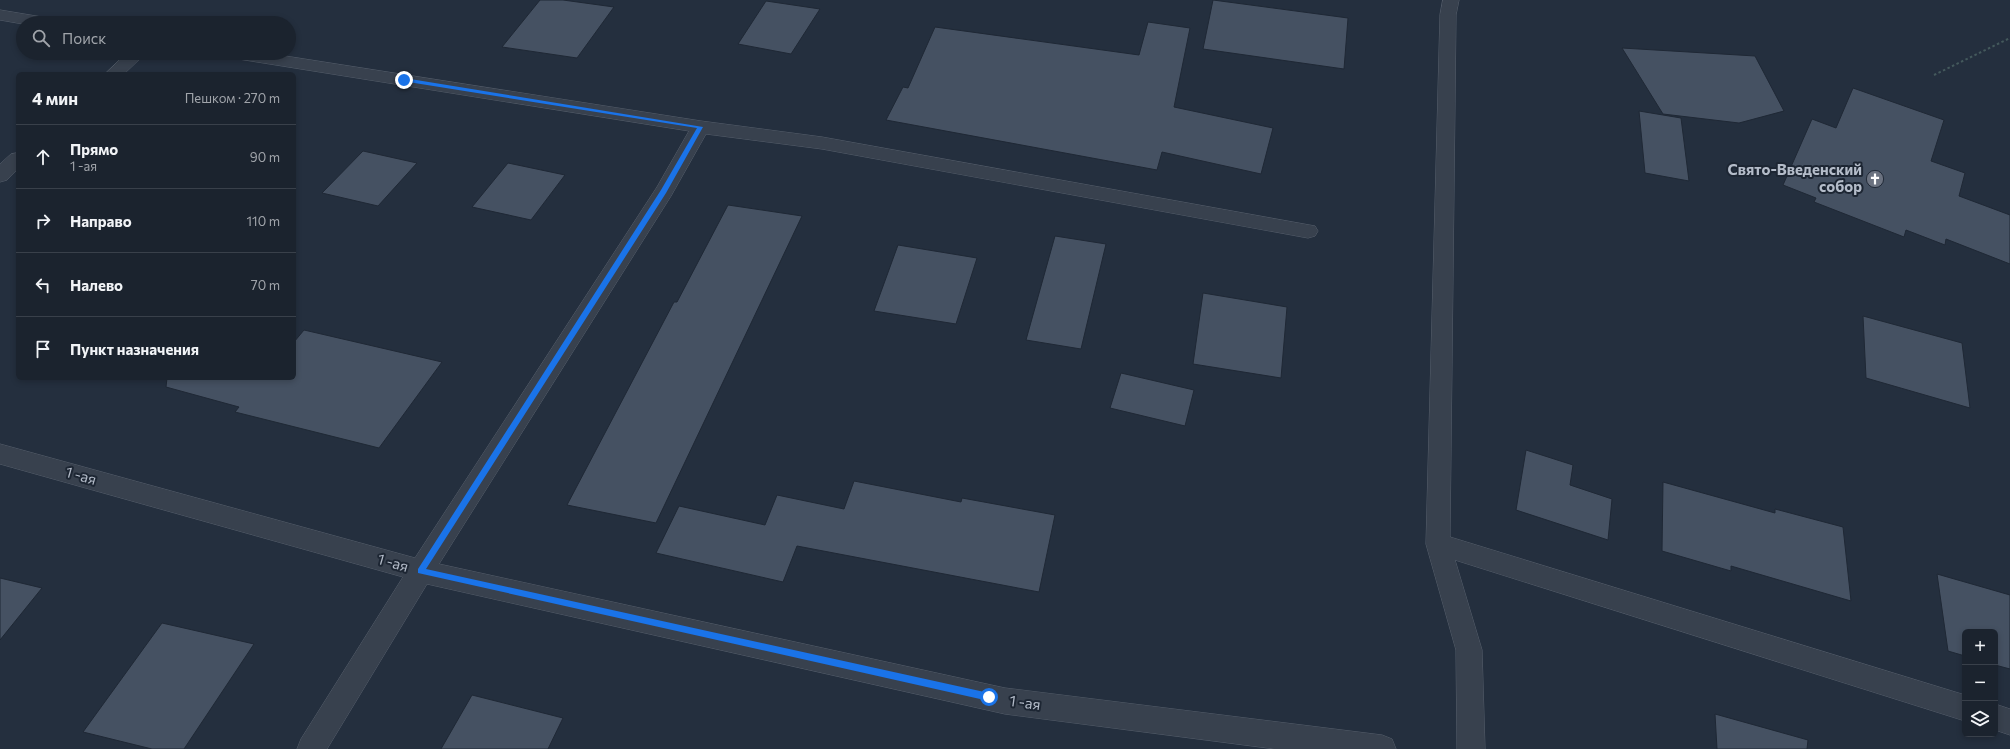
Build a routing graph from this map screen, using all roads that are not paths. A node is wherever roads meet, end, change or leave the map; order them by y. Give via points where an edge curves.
1 (1451, 0) edge
2 (0, 15) edge
3 (16, 18) edge
4 (129, 60) edge
5 (276, 60) edge
6 (116, 72) edge
7 (701, 127) junction
8 (16, 161) edge
9 (0, 175) edge
10 (1308, 231) dead end
11 (0, 454) edge
12 (1438, 544) junction
13 (421, 571) junction
14 (1962, 707) edge
15 (1998, 718) edge
16 (2010, 722) edge
17 (311, 749) edge
18 (1382, 749) edge
19 (1471, 749) edge

1 - 12 street via 1448,15
2 - 3 street
4 - 6 street
5 - 7 street
7 - 10 street via 822,144
7 - 13 street via 664,191
8 - 9 street
11 - 13 street, 1 -ая
12 - 14 street
12 - 19 street via 1470,650
13 - 17 street
13 - 18 street, 1 -ая via 1005,701
15 - 16 street

